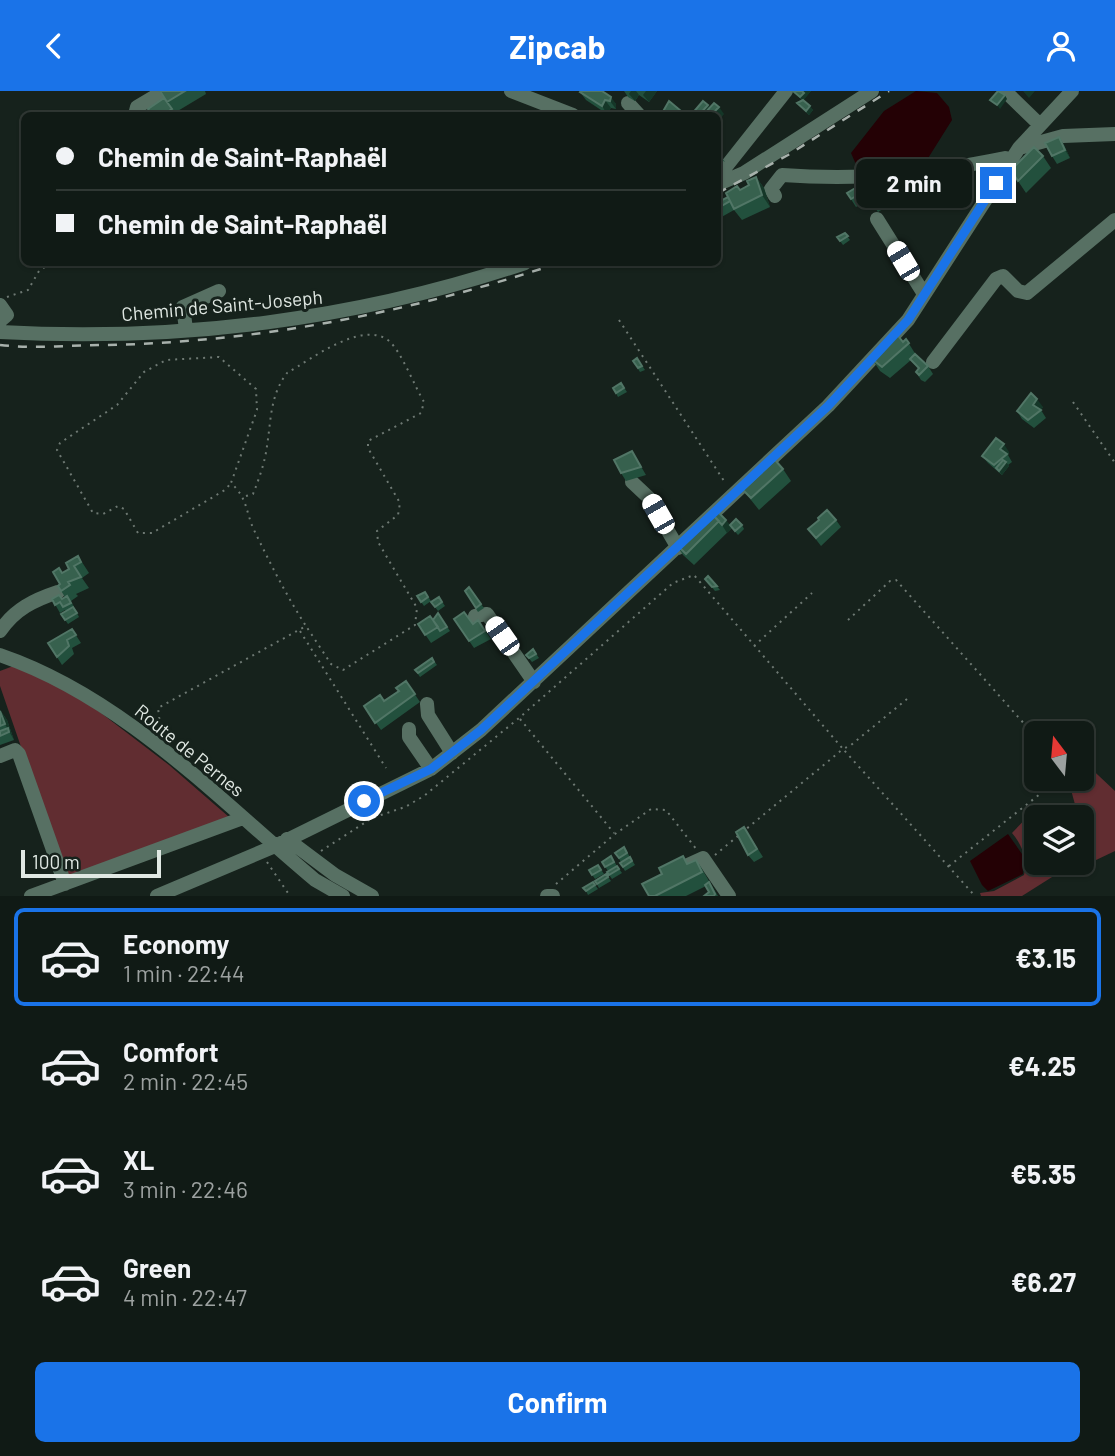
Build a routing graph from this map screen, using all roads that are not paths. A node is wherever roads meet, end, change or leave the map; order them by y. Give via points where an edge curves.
1 (164, 91) edge
2 (511, 91) edge
3 (786, 91) edge
4 (872, 91) edge
5 (1005, 91) edge
6 (1072, 91) edge
7 (628, 103) dead end
8 (136, 112) edge
9 (565, 112) edge
10 (636, 112) edge
11 (1040, 125) junction
12 (1115, 134) edge
13 (1015, 154) junction
14 (721, 167) edge
15 (744, 173) junction
16 (721, 183) edge
17 (775, 196) dead end
18 (877, 219) dead end
19 (1115, 220) edge
20 (515, 266) edge
21 (219, 291) dead end
22 (924, 295) junction
23 (0, 303) edge
24 (0, 321) edge
25 (187, 329) junction
26 (0, 332) edge
27 (933, 362) dead end
28 (632, 482) dead end
29 (678, 548) junction
30 (58, 592) edge
31 (475, 616) dead end
32 (0, 631) edge
33 (0, 655) edge
34 (534, 682) junction
35 (427, 704) dead end
36 (409, 729) dead end
37 (452, 753) junction
38 (0, 755) edge
39 (431, 769) junction
40 (243, 818) junction
41 (274, 846) junction
42 (671, 873) edge
43 (65, 884) junction
44 (31, 896) edge
45 (157, 896) edge
46 (342, 896) edge
47 (372, 896) edge
48 (729, 896) edge

1 - 8 street
2 - 9 street
3 - 14 street
4 - 15 street
5 - 11 street
6 - 11 street
7 - 10 street
11 - 13 street
12 - 13 street via 1062,136
13 - 17 street via 915,175 839,179 782,175 771,189
13 - 22 street
14 - 15 street
15 - 16 street
18 - 22 street
19 - 27 street via 1027,293 1018,292 1003,276 996,279
20 - 25 street, Chemin de Saint-Joseph via 436,290 297,321
21 - 25 street via 183,307
22 - 29 street via 908,320 828,406
23 - 24 street via 7,315
25 - 26 street, Chemin de Saint-Joseph via 127,334
28 - 29 street via 648,497
29 - 34 street
30 - 32 street via 32,601
31 - 34 street via 487,614
33 - 40 street, Route de Pernes via 72,685 144,736
34 - 37 street
35 - 37 street via 428,715
36 - 39 street via 408,737
37 - 39 street
38 - 43 street via 15,750 19,754
39 - 41 street
40 - 41 street, Route de Pernes
40 - 43 street
41 - 45 street
41 - 46 street, Route de Pernes
41 - 47 street via 312,857
42 - 48 street via 704,858
43 - 44 street

